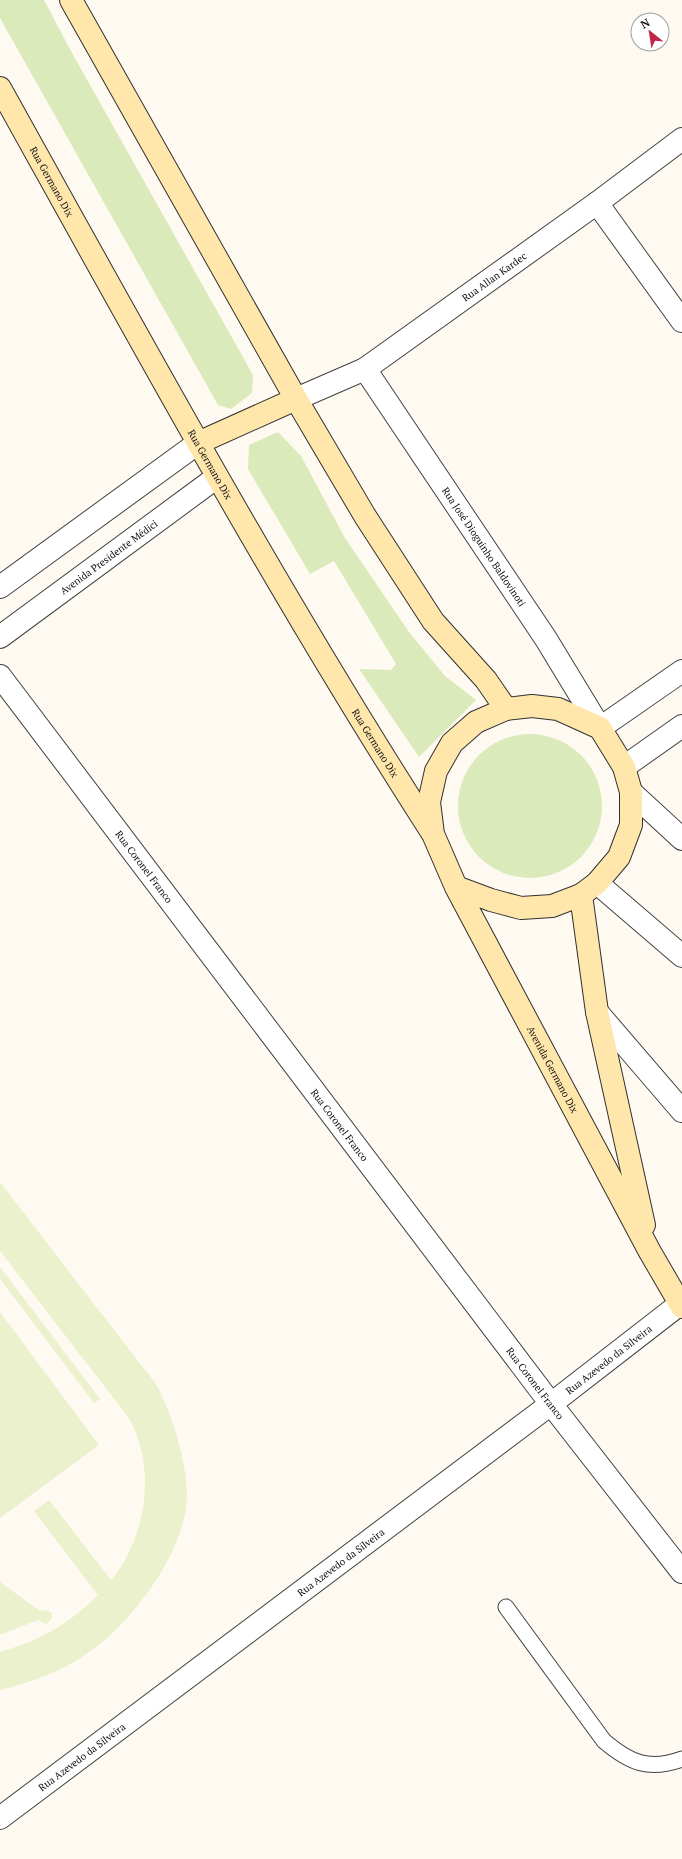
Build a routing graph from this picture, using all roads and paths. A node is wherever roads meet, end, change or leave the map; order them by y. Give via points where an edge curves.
1 (71, 0) edge
2 (0, 88) edge
3 (682, 139) edge
4 (597, 203) junction
5 (682, 321) edge
6 (365, 369) junction
7 (296, 399) junction
8 (198, 443) junction
9 (217, 477) junction
10 (0, 587) edge
11 (0, 638) edge
12 (682, 671) edge
13 (0, 676) edge
14 (506, 709) junction
15 (682, 726) edge
16 (600, 728) junction
17 (624, 767) junction
18 (631, 792) junction
19 (433, 834) junction
20 (682, 839) edge
21 (456, 888) junction
22 (589, 889) junction
23 (682, 956) edge
24 (597, 1012) junction
25 (682, 1111) edge
26 (650, 1252) junction
27 (681, 1306) edge
28 (551, 1404) junction
29 (682, 1572) edge
30 (506, 1607) dead end
31 (682, 1759) edge
32 (0, 1818) edge

1 - 7 main road
2 - 8 main road, Rua Germano Dix
3 - 4 street, Rua Allan Kardec
4 - 5 street
4 - 6 street, Rua Allan Kardec
6 - 7 street, Rua Allan Kardec
6 - 16 street, Rua José Dioguinho Baldovinoti via 546,639
7 - 8 main road
7 - 14 main road via 365,516 433,621 486,680
8 - 9 main road, Rua Germano Dix
8 - 10 street
9 - 11 street, Avenida Presidente Médici
9 - 19 main road, Rua Germano Dix via 370,737
12 - 16 street
13 - 28 street, Rua Coronel Franco
14 - 16 main road via 532,706 558,709
14 - 19 main road via 476,722 452,743 442,760 436,771 429,802
15 - 17 street
16 - 17 main road
17 - 18 main road
18 - 20 street
18 - 22 main road via 630,826 619,857
19 - 21 main road, Avenida Germano Dix
21 - 22 main road via 521,908 552,906
21 - 26 main road, Avenida Germano Dix
22 - 23 street
22 - 24 main road, Avenida Germano Dix
24 - 25 street
24 - 26 main road, Avenida Germano Dix
26 - 27 main road, Avenida Germano Dix
27 - 28 street, Rua Azevedo da Silveira
28 - 29 street, Rua Coronel Franco
28 - 32 street, Rua Azevedo da Silveira
30 - 31 lane via 604,1741 633,1761 654,1765

